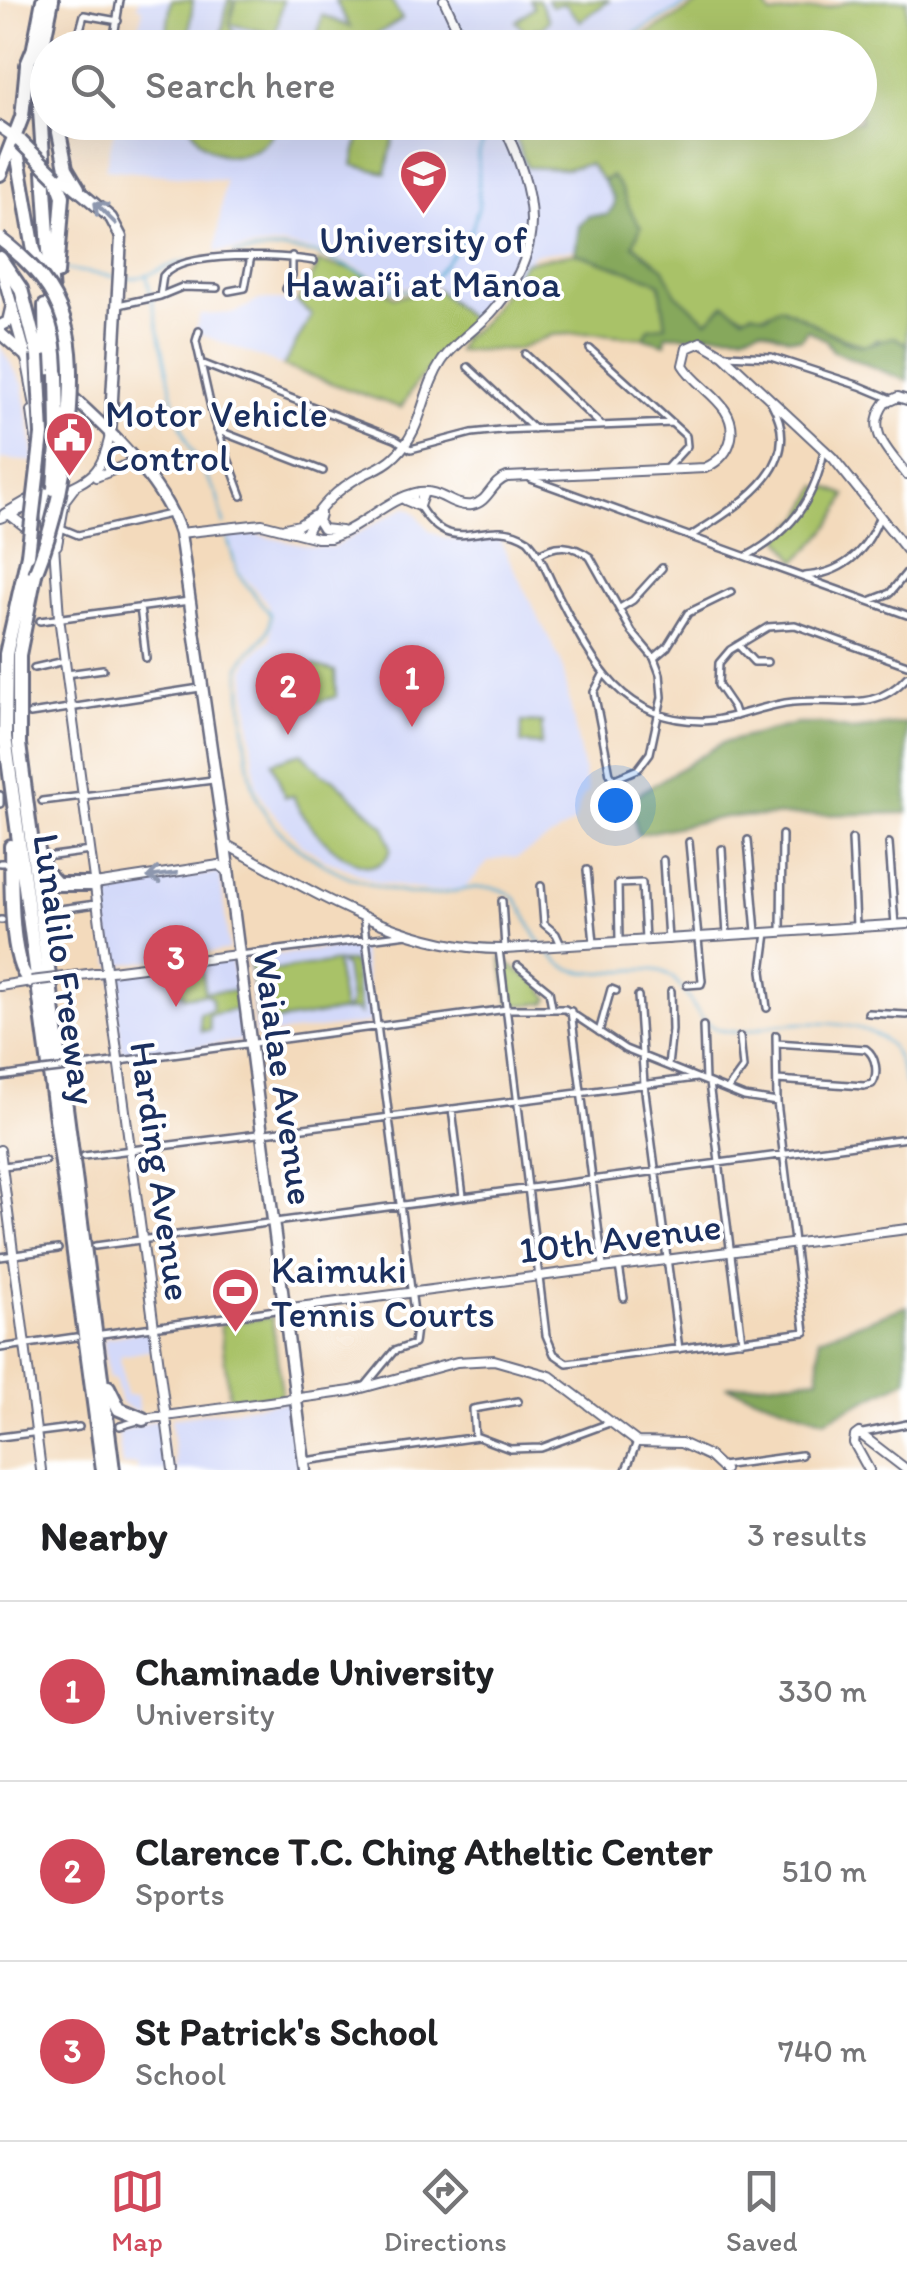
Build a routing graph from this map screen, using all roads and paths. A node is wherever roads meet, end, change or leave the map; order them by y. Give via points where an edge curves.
1 (43, 0) edge
2 (54, 0) edge
3 (120, 0) edge
4 (444, 0) edge
5 (77, 10) dead end
6 (84, 15) junction
7 (118, 21) junction
8 (37, 30) edge
9 (49, 30) edge
10 (52, 30) edge
11 (80, 30) edge
12 (116, 30) edge
13 (458, 30) edge
14 (30, 58) edge
15 (9, 136) edge
16 (35, 140) edge
17 (41, 140) edge
18 (61, 140) edge
19 (510, 140) edge
20 (0, 174) edge
21 (57, 175) junction
22 (78, 188) junction
23 (0, 239) edge
24 (42, 251) junction
25 (251, 256) junction
26 (292, 256) junction
27 (314, 261) dead end
28 (1, 266) edge
29 (50, 278) junction
30 (217, 288) dead end
31 (286, 289) dead end
32 (229, 291) dead end
33 (159, 296) junction
34 (12, 304) junction
35 (118, 305) junction
36 (0, 330) edge
37 (199, 332) dead end
38 (590, 349) dead end
39 (525, 354) dead end
40 (724, 356) junction
41 (201, 363) junction
42 (44, 367) junction
43 (468, 367) dead end
44 (891, 399) junction
45 (907, 400) edge
46 (771, 401) junction
47 (34, 407) junction
48 (672, 423) junction
49 (602, 426) junction
50 (534, 429) junction
51 (218, 430) junction
52 (110, 435) junction
53 (405, 446) junction
54 (824, 450) junction
55 (136, 461) junction
56 (323, 471) dead end
57 (665, 471) junction
58 (907, 475) edge
59 (528, 478) junction
60 (82, 482) junction
61 (425, 492) junction
62 (413, 495) junction
63 (242, 496) dead end
64 (43, 497) junction
65 (400, 500) junction
66 (419, 506) junction
67 (320, 510) junction
68 (173, 513) junction
69 (3, 516) edge
70 (879, 518) junction
71 (52, 521) junction
72 (60, 528) junction
73 (280, 528) junction
74 (349, 530) junction
75 (180, 533) junction
76 (305, 535) junction
77 (690, 537) junction
78 (907, 550) edge
79 (52, 552) junction
80 (538, 554) junction
81 (746, 556) junction
82 (662, 568) dead end
83 (907, 572) edge
84 (29, 574) junction
85 (800, 576) junction
86 (731, 592) dead end
87 (192, 600) junction
88 (865, 600) junction
89 (140, 607) junction
90 (620, 608) junction
91 (907, 615) edge
92 (60, 618) junction
93 (40, 621) dead end
94 (738, 645) junction
95 (146, 658) dead end
96 (654, 658) junction
97 (65, 661) junction
98 (767, 662) dead end
99 (907, 666) edge
100 (34, 668) dead end
101 (103, 669) dead end
102 (67, 674) junction
103 (604, 675) junction
104 (907, 677) edge
105 (201, 688) junction
106 (71, 706) junction
107 (658, 713) junction
108 (30, 714) dead end
109 (736, 716) junction
110 (20, 759) junction
111 (10, 779) junction
112 (214, 780) junction
113 (612, 780) junction
114 (631, 794) dead end
115 (0, 795) edge
116 (83, 795) junction
117 (42, 801) dead end
118 (213, 802) junction
119 (0, 804) edge
120 (782, 835) dead end
121 (852, 839) dead end
122 (748, 840) dead end
123 (689, 842) dead end
124 (890, 843) dead end
125 (225, 844) junction
126 (722, 849) dead end
127 (90, 851) junction
128 (53, 856) dead end
129 (251, 858) junction
130 (663, 860) dead end
131 (226, 868) junction
132 (587, 870) dead end
133 (95, 884) junction
134 (540, 886) dead end
135 (502, 901) dead end
136 (98, 904) junction
137 (60, 909) dead end
138 (363, 916) junction
139 (907, 924) edge
140 (895, 925) junction
141 (856, 928) junction
142 (782, 932) junction
143 (414, 934) junction
144 (756, 934) junction
145 (768, 934) junction
146 (727, 936) junction
147 (696, 939) junction
148 (366, 940) junction
149 (645, 940) junction
150 (668, 940) junction
151 (619, 941) junction
152 (594, 943) junction
153 (556, 945) junction
154 (502, 949) junction
155 (237, 955) junction
156 (518, 966) dead end
157 (20, 970) junction
158 (107, 970) junction
159 (31, 981) junction
160 (5, 985) edge
161 (687, 985) dead end
162 (616, 991) dead end
163 (670, 991) dead end
164 (638, 996) dead end
165 (552, 1007) junction
166 (767, 1008) dead end
167 (507, 1010) junction
168 (571, 1011) junction
169 (868, 1013) dead end
170 (907, 1016) edge
171 (702, 1026) dead end
172 (377, 1027) junction
173 (600, 1032) junction
174 (740, 1036) dead end
175 (249, 1043) junction
176 (642, 1055) junction
177 (119, 1061) junction
178 (668, 1066) junction
179 (0, 1077) edge
180 (697, 1078) junction
181 (777, 1080) junction
182 (707, 1082) junction
183 (644, 1084) junction
184 (727, 1090) junction
185 (580, 1092) junction
186 (517, 1100) junction
187 (777, 1102) junction
188 (452, 1109) junction
189 (390, 1116) junction
190 (261, 1133) junction
191 (907, 1138) edge
192 (0, 1150) edge
193 (130, 1150) junction
194 (784, 1154) junction
195 (84, 1156) dead end
196 (45, 1161) dead end
197 (720, 1163) junction
198 (1, 1167) edge
199 (656, 1171) junction
200 (592, 1180) junction
201 (529, 1188) junction
202 (463, 1196) junction
203 (402, 1204) junction
204 (272, 1221) junction
205 (907, 1229) edge
206 (142, 1239) junction
207 (795, 1243) junction
208 (58, 1249) dead end
209 (90, 1249) junction
210 (732, 1252) junction
211 (14, 1255) junction
212 (0, 1257) edge
213 (667, 1260) junction
214 (619, 1266) junction
215 (603, 1268) junction
216 (539, 1276) junction
217 (414, 1292) junction
218 (624, 1298) dead end
219 (283, 1310) junction
220 (154, 1326) junction
221 (102, 1334) dead end
222 (76, 1337) dead end
223 (742, 1341) junction
224 (25, 1344) junction
225 (0, 1348) edge
226 (679, 1349) junction
227 (363, 1388) junction
228 (295, 1398) junction
229 (93, 1399) junction
230 (518, 1401) dead end
231 (165, 1415) junction
232 (143, 1419) junction
233 (612, 1422) junction
234 (907, 1424) edge
235 (120, 1426) dead end
236 (79, 1427) dead end
237 (36, 1432) junction
238 (863, 1433) junction
239 (475, 1437) junction
240 (0, 1438) edge
241 (637, 1442) junction
242 (801, 1455) dead end
243 (305, 1466) edge
244 (722, 1468) edge
245 (41, 1470) edge
246 (96, 1470) edge
247 (103, 1470) edge
248 (113, 1470) edge
249 (172, 1470) edge
250 (626, 1470) edge
251 (869, 1470) edge
252 (907, 1470) edge

1 - 8 highway, Lunalilo Freeway
2 - 9 highway, Lunalilo Freeway
2 - 10 highway
3 - 7 street
4 - 13 street
5 - 6 street
6 - 7 street
6 - 11 street
7 - 12 street
14 - 20 highway via 22,117
15 - 21 highway, bridge
15 - 24 highway
16 - 24 highway, Lunalilo Freeway
17 - 24 highway, Lunalilo Freeway
18 - 22 highway
19 - 53 street via 530,193 525,262 513,288 443,360
21 - 22 main road
21 - 29 highway via 63,196
35 -> 22 main road via 118,227
23 - 84 highway, bridge via 53,295 72,359 62,490 52,532
24 - 29 highway, Lunalilo Freeway
25 - 26 street
25 - 32 street via 245,288
25 - 33 street via 174,265 160,281
26 - 27 street
26 - 31 street
28 - 34 main road
28 - 42 highway via 21,288
29 - 42 highway, Lunalilo Freeway
29 - 42 highway, Lunalilo Freeway via 55,331
30 - 33 street
33 - 35 street
34 - 36 main road
34 - 42 main road
35 - 52 main road
36 - 42 main road, Waialae Avenue
37 - 41 street
38 - 48 street
39 - 49 street
40 - 44 street via 771,357
40 - 46 street
40 - 57 street via 698,342 687,348 683,362 728,416 727,450 706,468
41 - 51 street
41 - 53 street
42 - 47 street, Harding Avenue
42 - 47 street
42 - 52 main road, Waialae Avenue
42 - 84 highway, Lunalilo Freeway, bridge via 47,460
42 - 84 highway, Lunalilo Freeway, bridge via 55,479
43 - 50 street
44 - 45 street
44 - 58 street via 876,429
46 - 54 street
46 - 77 street via 779,445 767,478 751,497
47 - 64 street, Harding Avenue
47 - 64 street, Harding Avenue
48 - 49 street
48 - 57 street via 688,443
49 - 50 street
50 - 53 street
51 - 56 street
51 - 63 street
52 - 55 main road, Waialae Avenue
52 - 60 street via 104,462
53 - 67 street
54 - 70 street
54 - 81 street via 816,486 794,520
55 - 60 street
55 - 68 main road, Waialae Avenue
57 - 59 street
59 - 61 street via 502,478 471,505
59 - 77 street
60 - 64 street
60 - 72 street via 65,500
61 - 62 street
61 - 66 street
62 - 65 street
62 - 66 street
64 - 69 street
64 - 71 street, Harding Avenue
64 - 79 street, Harding Avenue
65 - 66 street
65 - 74 street
66 - 80 street via 446,532 512,532
67 - 73 street via 299,525
67 - 74 street via 323,529
67 - 76 street
68 - 72 street via 78,534
68 - 75 main road, Waialae Avenue
69 - 79 street via 28,526
70 - 78 street
70 - 85 street via 855,557
71 - 72 street
71 - 79 street, Harding Avenue
72 - 79 street
73 - 75 street via 255,524
73 - 76 street
74 - 76 street via 324,539
75 - 87 main road, Waialae Avenue
77 - 81 street
79 - 92 street, Harding Avenue
80 - 90 street via 560,546 584,553
80 - 103 street
81 - 85 street
82 - 90 street
83 - 88 street via 886,596
84 - 110 highway, Lunalilo Freeway via 18,667
84 - 111 highway, Lunalilo Freeway via 8,635 4,678
85 - 88 street
86 - 96 street via 688,613
87 - 89 street
87 - 105 main road, Waialae Avenue
88 - 91 street
89 - 92 street
89 - 95 street
90 - 96 street
92 - 93 street
92 - 97 street, Harding Avenue
94 - 98 street via 754,662
94 - 99 street via 788,624
94 - 109 street via 721,660 717,676
96 - 107 street via 662,697
97 - 100 street
97 - 102 street, Harding Avenue
101 - 102 street
102 - 106 street, Harding Avenue
103 - 107 street
103 - 113 street via 594,692
104 - 109 street via 867,702 789,702
105 - 106 street
105 - 112 main road, Waialae Avenue
106 - 108 street
106 - 116 street, Harding Avenue
107 - 109 street via 704,721
107 - 113 street via 648,758
110 - 133 highway via 45,873 61,886
110 - 209 highway, Lunalilo Freeway
111 - 157 highway
111 - 229 highway, Lunalilo Freeway
112 - 116 street
112 - 118 main road, Waialae Avenue
112 - 125 main road, Waialae Avenue
113 - 114 street
115 - 119 street
116 - 117 street
116 - 127 street, Harding Avenue
118 - 125 street
118 - 131 main road, Waialae Avenue
120 - 142 street
121 - 141 street
122 - 144 street
123 - 147 street
124 - 140 street
125 - 129 street
125 - 131 main road, Waialae Avenue
126 - 146 street
127 - 128 street
127 - 133 street, Harding Avenue
129 - 131 street via 237,858
129 - 138 street
130 - 150 street
131 -> 133 street
131 - 155 main road, Waialae Avenue
132 - 152 street
133 - 136 street, Harding Avenue
134 - 153 street via 544,924 556,934
135 - 154 street
136 - 137 street
136 - 158 street, Harding Avenue
138 - 143 street
138 - 148 street
139 - 140 street
140 - 141 street
141 - 142 street
142 - 145 street
143 - 148 street
143 - 154 street
144 - 145 street
144 - 146 street
145 - 166 street via 762,971
146 - 147 street
147 - 150 street
147 - 161 street via 702,981
148 - 155 street
148 - 172 street
149 - 150 street
149 - 151 street
149 - 151 street via 642,883 618,884
151 - 152 street
152 - 153 street
153 - 154 street
154 - 167 street
155 - 158 street
155 - 175 main road, Waialae Avenue
156 - 165 street via 549,991
157 - 159 highway
157 - 160 highway
158 - 159 street, bridge
158 - 177 street, Harding Avenue
159 - 160 street
162 - 173 street via 611,989
163 - 178 street
164 - 176 street
165 - 167 street
165 - 168 street
167 - 172 street
167 - 186 street
168 - 173 street
168 - 185 street
169 - 170 street
171 - 182 street
172 - 175 street
172 - 189 street
173 - 176 street
174 - 184 street via 742,1068
175 - 177 street
175 - 190 main road, Waialae Avenue
176 - 178 street
176 - 183 street
177 - 179 street, bridge
177 - 193 street, Harding Avenue
178 - 180 street
180 - 182 street
180 - 183 street
181 - 181 street via 868,1086 876,1072 866,1049 776,1038
181 - 187 street
182 - 184 street
182 - 197 street
183 - 185 street
183 - 199 street
184 - 187 street
185 - 186 street
185 - 200 street
186 - 188 street
186 - 201 street
187 - 194 street
188 - 189 street
188 - 202 street
189 - 190 street
189 - 203 street
190 - 193 street
190 - 204 main road, Waialae Avenue
191 - 194 street
192 - 198 street
193 - 195 street
193 - 206 street, Harding Avenue
194 - 197 street
194 - 207 street
196 - 198 street
197 - 199 street
197 - 210 street
198 - 211 street
199 - 200 street
199 - 213 street
200 - 201 street
200 - 215 street
201 - 202 street
201 - 216 street
202 - 203 street
203 - 204 street
203 - 217 street
204 - 206 street
204 - 219 main road, Waialae Avenue
205 - 207 street, 10th Avenue
206 - 209 street
206 - 220 street, Harding Avenue
207 - 210 street, 10th Avenue
207 - 223 street via 805,1332
208 - 211 street
209 - 232 highway via 110,1397 122,1412
209 - 248 highway, Lunalilo Freeway
210 - 213 street, 10th Avenue
210 - 223 street
211 - 212 street
211 - 224 street
213 - 214 street, 10th Avenue
213 - 226 street
214 - 215 street, 10th Avenue
214 - 218 street
215 - 216 street, 10th Avenue
216 - 217 street, 10th Avenue
216 - 226 street via 548,1343 558,1358 572,1364
217 - 219 street, 10th Avenue
217 - 227 street via 415,1342 392,1352
219 - 220 street, 10th Avenue
219 - 228 main road, Waialae Avenue
220 - 221 street, 10th Avenue
220 - 231 street, Harding Avenue
222 - 224 street
223 - 226 street
224 - 225 street
224 - 237 street
227 - 228 street
227 - 233 street via 457,1362 494,1360 550,1376
228 - 231 street
228 - 243 main road, Waialae Avenue
229 - 246 highway
229 - 247 highway, Lunalilo Freeway
230 - 239 street via 472,1409
231 - 232 street
231 - 249 street, Harding Avenue
232 - 235 street
233 - 239 street via 526,1449
233 - 241 street
234 - 238 street
236 - 237 street
237 - 240 street
237 - 245 street
238 - 251 street via 854,1442
238 - 252 street
239 - 243 street
241 - 244 street via 681,1443
241 - 250 street
242 - 244 street

